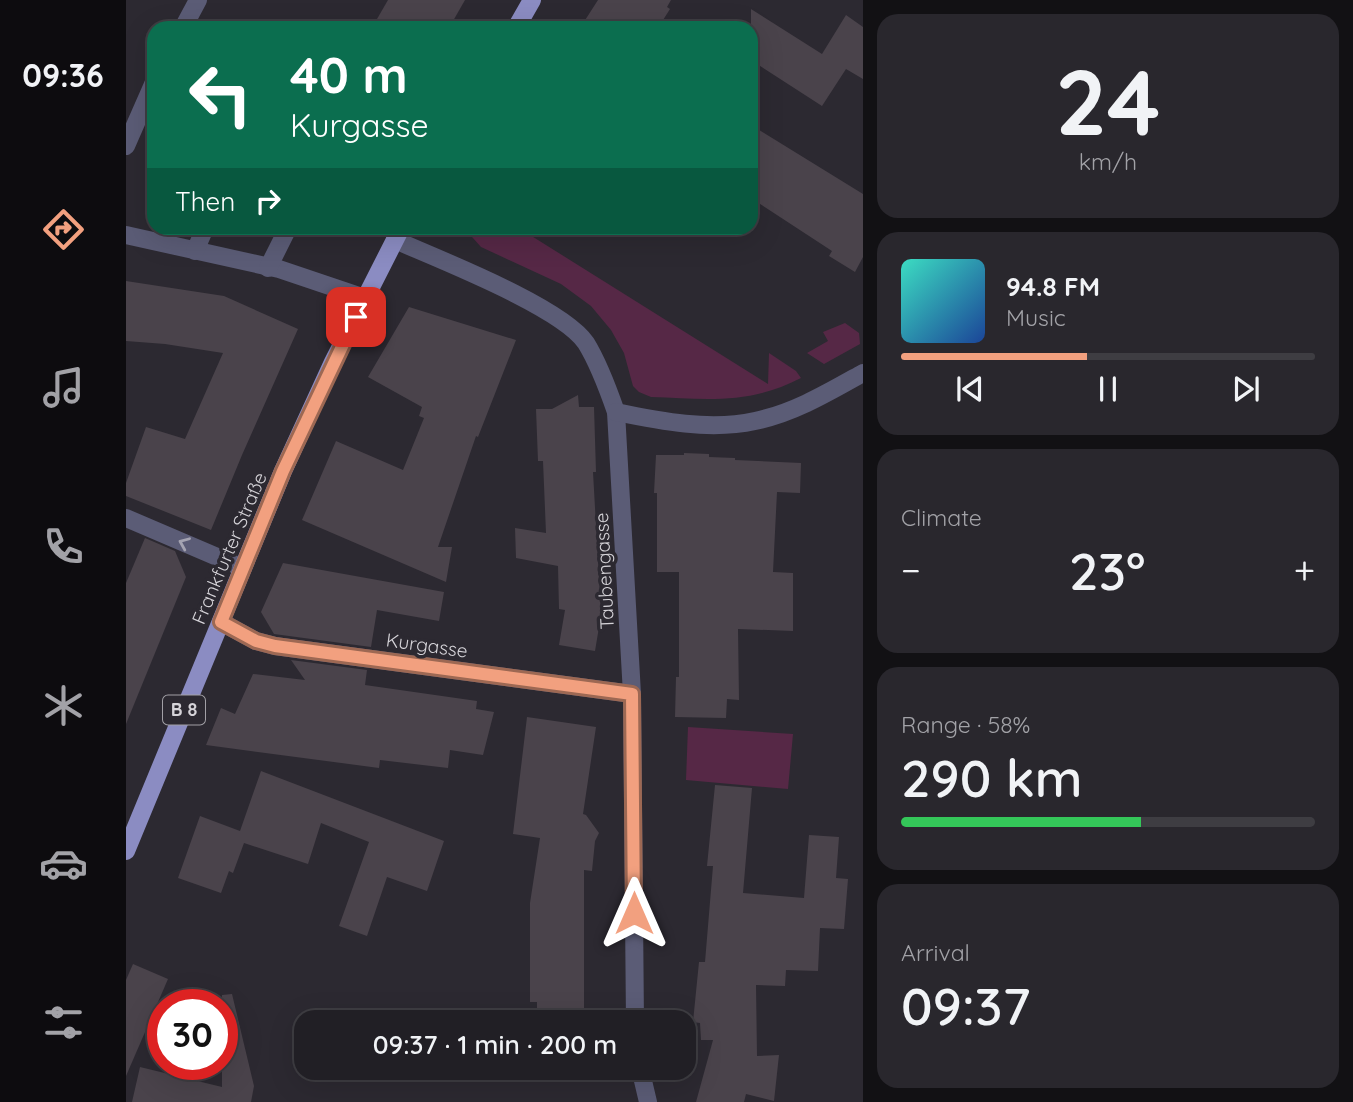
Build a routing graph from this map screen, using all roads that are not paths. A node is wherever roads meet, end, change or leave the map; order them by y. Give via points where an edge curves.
1 (198, 0) edge
2 (532, 0) edge
3 (187, 21) edge
4 (520, 21) edge
5 (147, 98) edge
6 (126, 146) edge
7 (126, 235) edge
8 (202, 235) edge
9 (284, 235) edge
10 (397, 235) edge
11 (400, 235) edge
12 (194, 251) junction
13 (268, 268) junction
14 (365, 299) junction
15 (863, 373) edge
16 (616, 412) junction
17 (126, 518) edge
18 (243, 568) junction
19 (221, 622) junction
20 (632, 694) junction
21 (126, 851) edge
22 (635, 1010) edge
23 (643, 1080) edge
24 (648, 1102) edge

1 - 3 street
2 - 4 main road
5 - 6 street
7 - 12 street
8 - 12 street
9 - 13 street
10 - 14 main road, Frankfurter Straße / B 8
11 - 16 street, Taubengasse via 562,320 585,342
12 - 13 street
13 - 14 street
14 - 18 main road, Frankfurter Straße / B 8 via 283,471
15 - 16 street via 790,411 754,422 703,425
16 - 20 street, Taubengasse
18 -> 17 street
18 - 19 main road, Frankfurter Straße / B 8
19 - 20 street, Kurgasse via 275,646
19 - 21 main road, Frankfurter Straße / B 8
20 - 22 street, Taubengasse
23 - 24 street

